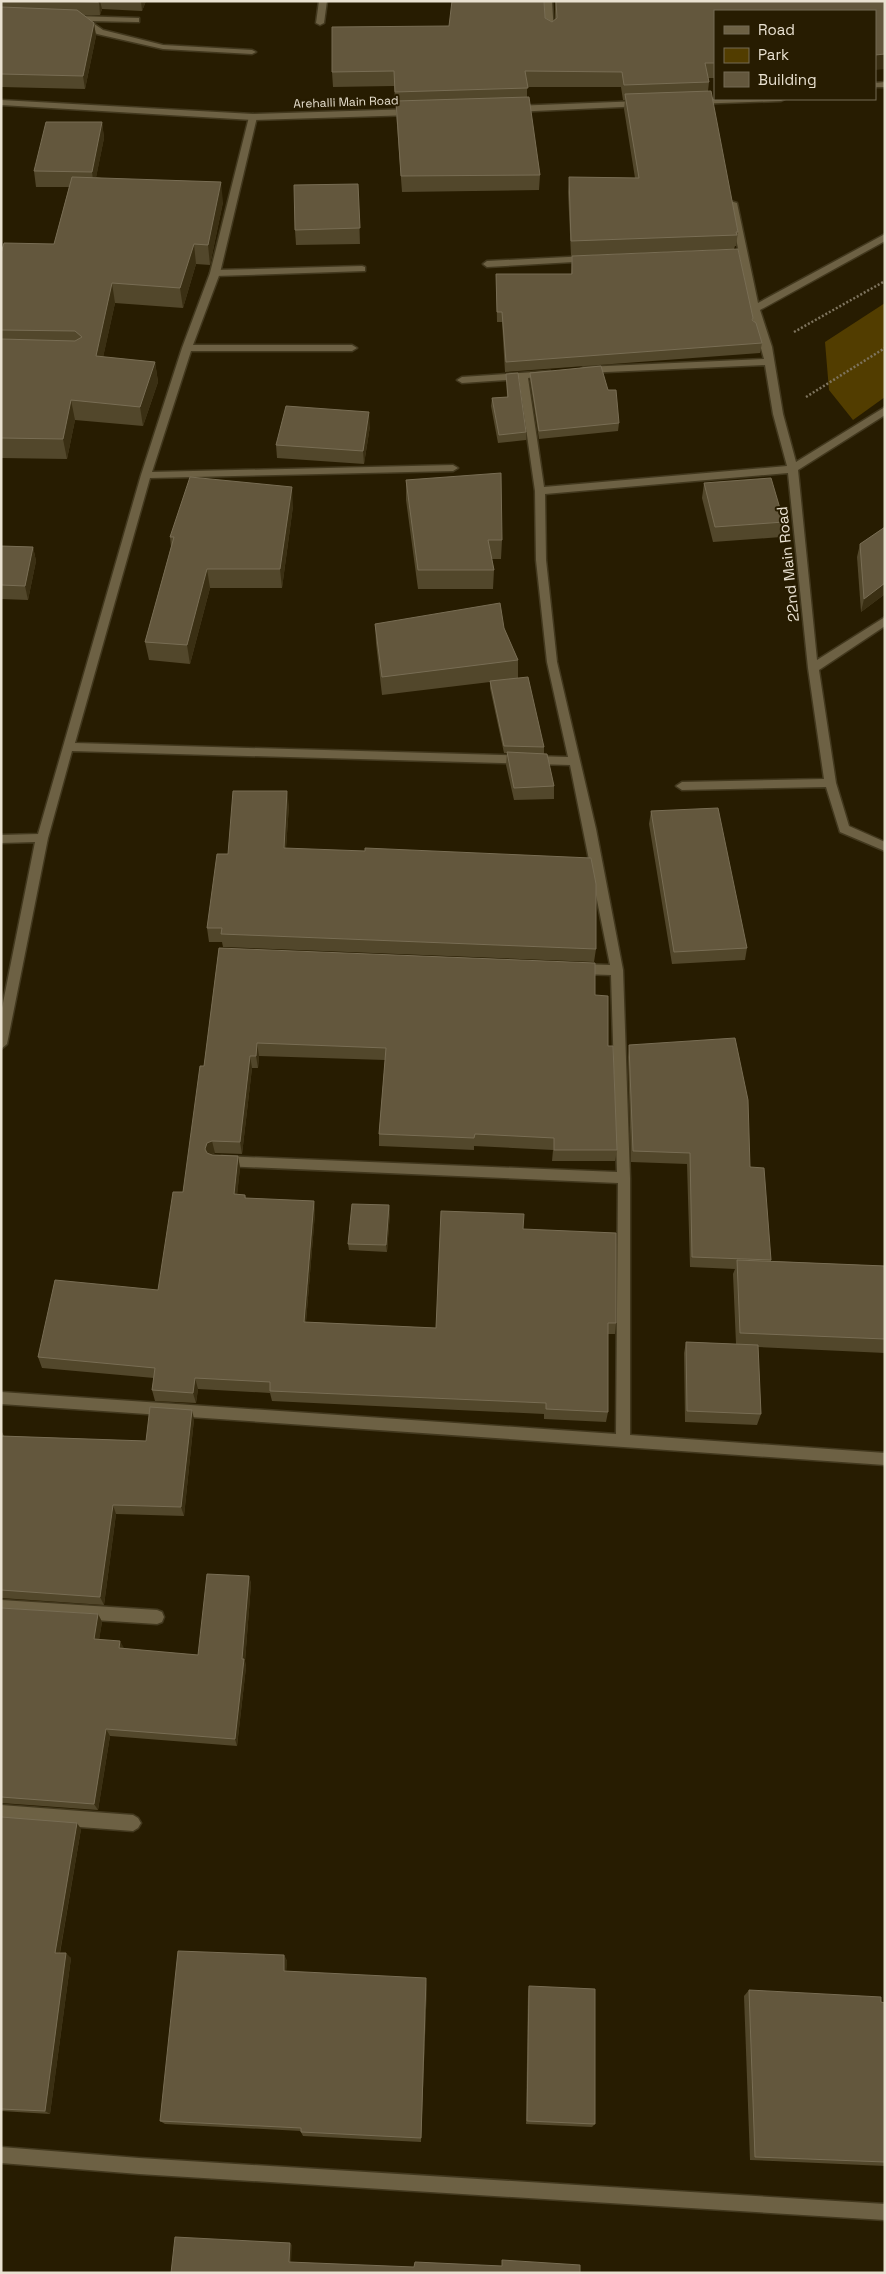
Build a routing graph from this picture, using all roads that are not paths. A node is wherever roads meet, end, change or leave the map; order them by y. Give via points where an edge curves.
1 (323, 1) edge
2 (548, 1) edge
3 (71, 18) edge
4 (81, 18) junction
5 (136, 20) dead end
6 (320, 23) dead end
7 (550, 32) edge
8 (252, 52) dead end
9 (757, 100) edge
10 (1, 102) edge
11 (685, 103) edge
12 (655, 104) edge
13 (499, 109) edge
14 (420, 112) edge
15 (253, 117) junction
16 (733, 202) edge
17 (885, 237) edge
18 (597, 258) edge
19 (487, 264) dead end
20 (362, 269) dead end
21 (215, 272) junction
22 (755, 309) junction
23 (187, 348) junction
24 (352, 348) dead end
25 (769, 362) junction
26 (574, 371) edge
27 (557, 372) edge
28 (523, 376) junction
29 (462, 380) dead end
30 (885, 410) edge
31 (453, 468) dead end
32 (793, 469) junction
33 (146, 475) junction
34 (540, 491) junction
35 (885, 621) edge
36 (813, 668) junction
37 (68, 747) junction
38 (575, 761) junction
39 (830, 783) junction
40 (682, 786) dead end
41 (1, 838) edge
42 (42, 838) junction
43 (885, 847) edge
44 (567, 968) edge
45 (617, 970) junction
46 (1, 1044) edge
47 (215, 1160) edge
48 (624, 1178) junction
49 (1, 1398) edge
50 (623, 1440) junction
51 (885, 1459) edge
52 (1, 1606) edge
53 (157, 1617) dead end
54 (1, 1813) edge
55 (133, 1823) dead end
56 (1, 2155) edge
57 (885, 2212) edge

1 - 6 street
2 - 7 street
3 - 4 street
4 - 5 street
4 - 8 street via 100,32 163,47
9 - 11 street
10 - 15 street, Arehalli Main Road
12 - 13 street
14 - 15 street, Arehalli Main Road
15 - 21 street
16 - 22 street, 22nd Main Road via 738,254
17 - 22 street
18 - 19 street
20 - 21 street
21 - 23 street
22 - 25 street, 22nd Main Road
23 - 24 street
23 - 33 street
25 - 26 street
25 - 32 street, 22nd Main Road via 778,414
27 - 28 street
28 - 29 street
28 - 34 street
30 - 32 street
31 - 33 street
32 - 34 street
32 - 36 street, 22nd Main Road
33 - 37 street
34 - 38 street via 541,560 552,662
35 - 36 street
36 - 39 street, 22nd Main Road
37 - 38 street
37 - 42 street
38 - 45 street
39 - 40 street
39 - 43 street, 22nd Main Road via 844,828
41 - 42 street
42 - 46 street
44 - 45 street
45 - 48 street
47 - 48 street
48 - 50 street
49 - 50 street
50 - 51 street
52 - 53 street
54 - 55 street
56 - 57 street

